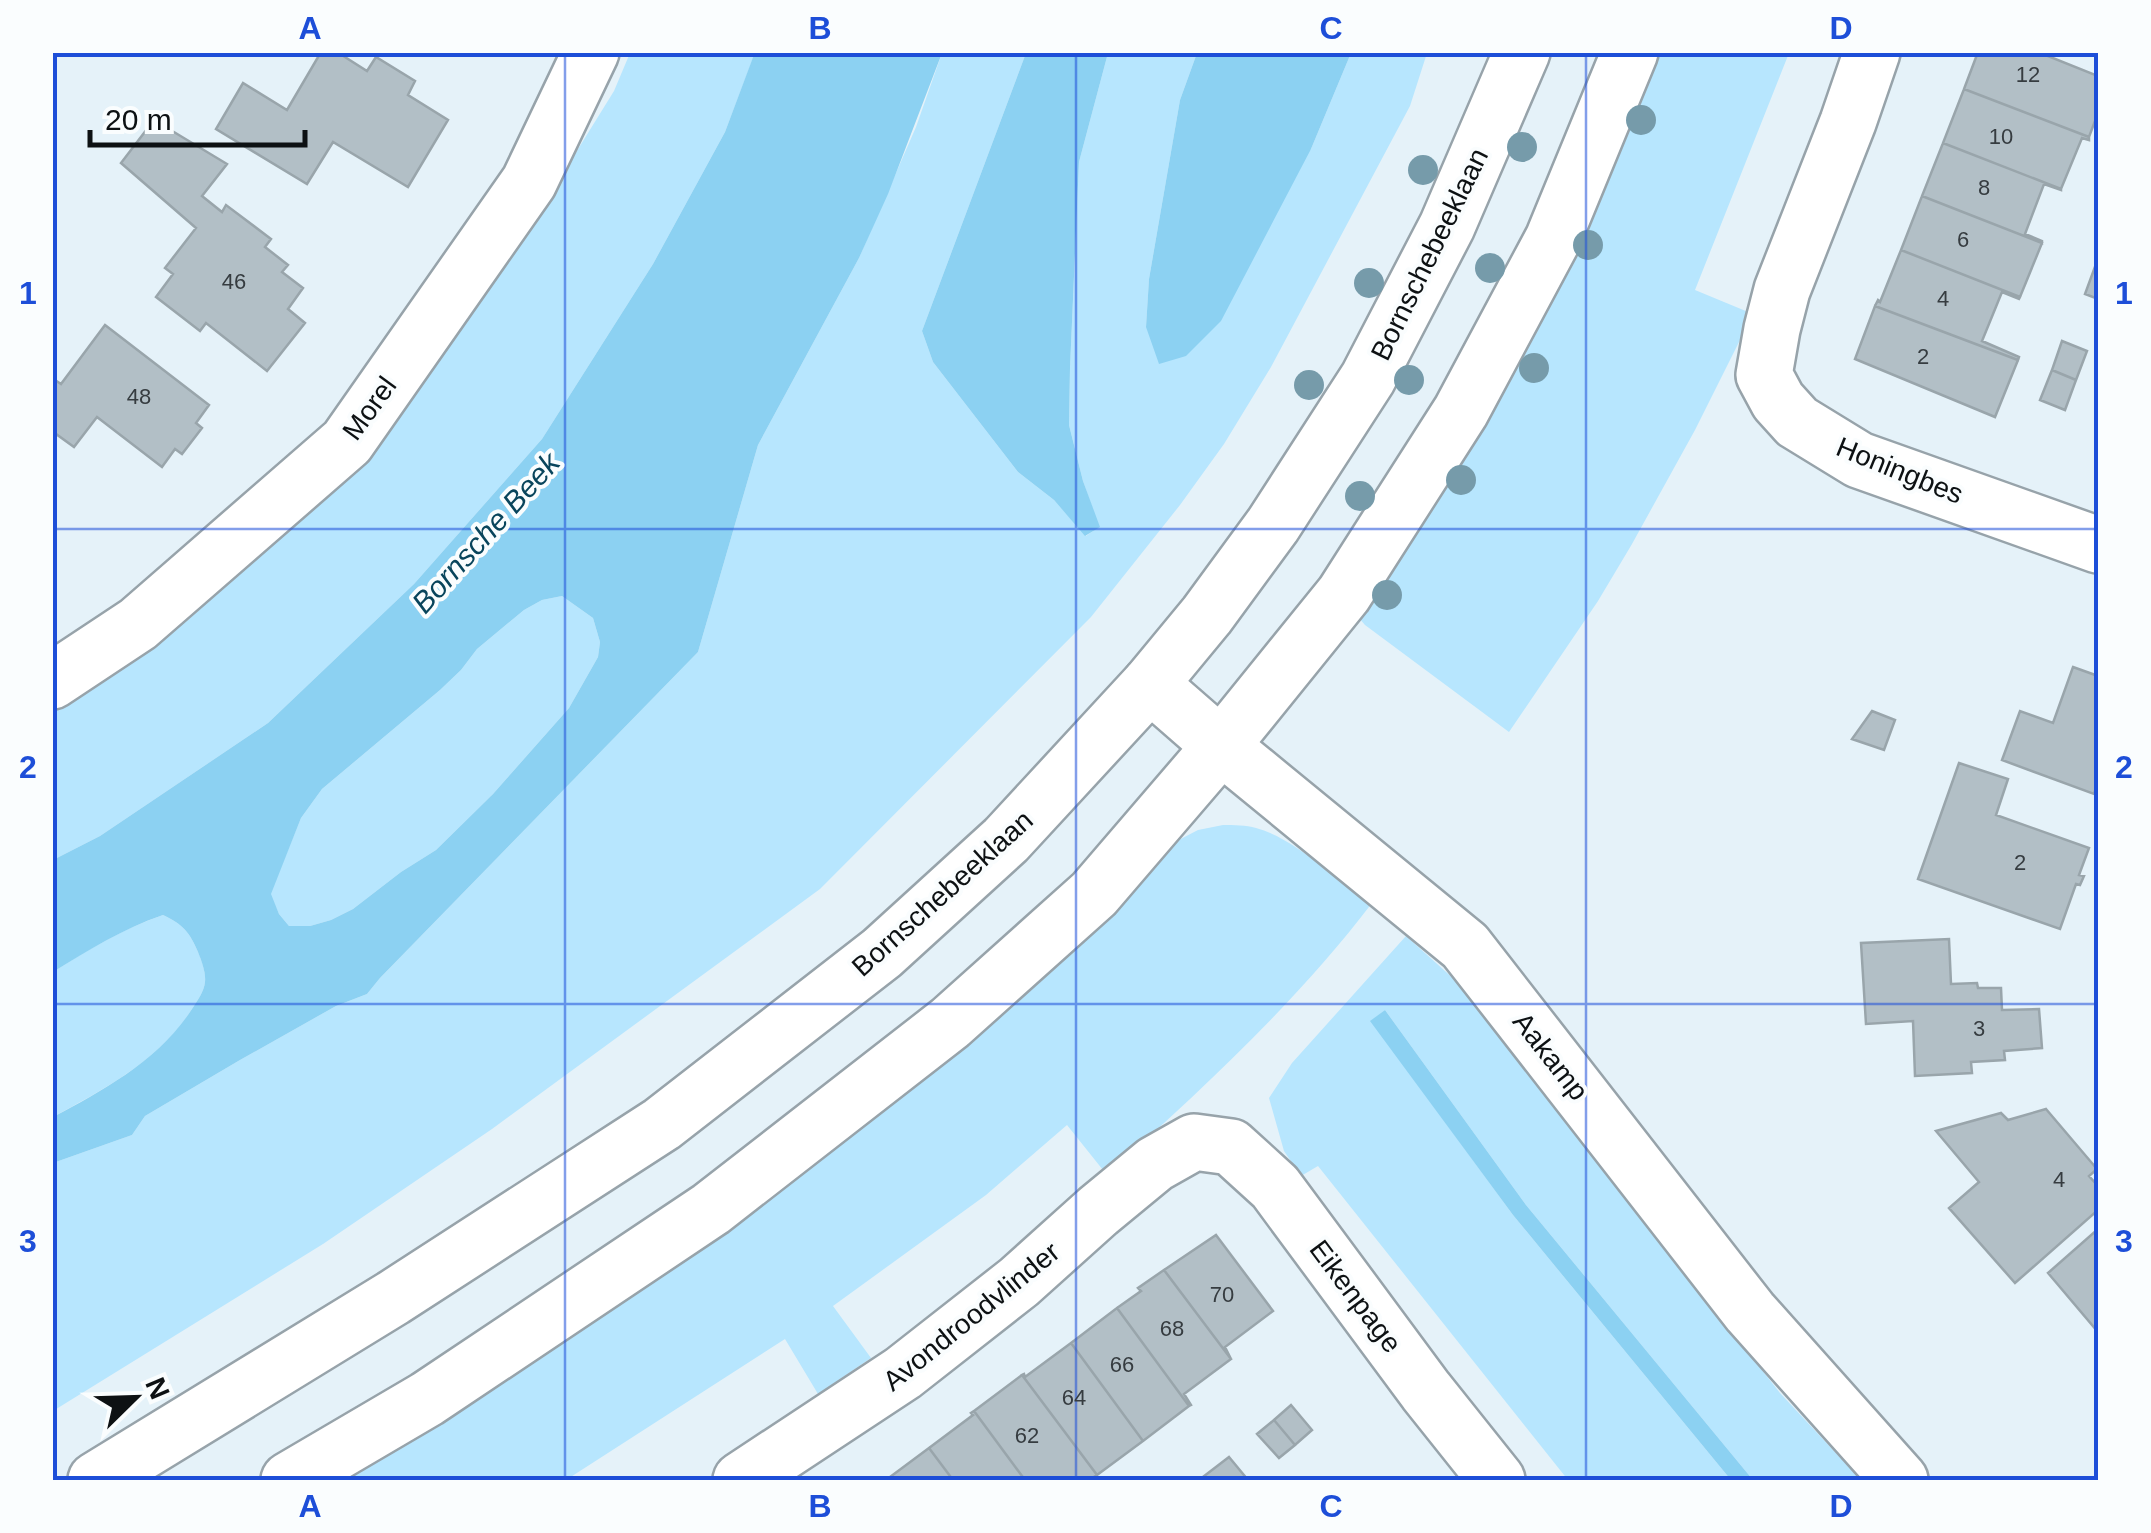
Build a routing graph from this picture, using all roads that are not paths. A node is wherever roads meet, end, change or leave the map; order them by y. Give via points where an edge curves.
1 (591, 52) edge
2 (1522, 52) edge
3 (1630, 52) edge
4 (1872, 52) edge
5 (2098, 545) edge
6 (52, 682) edge
7 (1150, 684) junction
8 (1221, 746) junction
9 (1194, 1142) joint
10 (96, 1480) edge
11 (289, 1480) edge
12 (740, 1480) edge
13 (1497, 1480) edge
14 (1900, 1480) edge

1 - 6 street, Morel via 529,182 346,442 138,624
2 - 7 street, Bornschebeeklaan via 1447,226 1368,378 1274,525
3 - 8 street via 1553,238 1461,411 1344,594
4 - 5 street, Honingbes via 1782,290 1764,375 1797,422 1860,460
7 - 8 street, Aakamp
7 - 10 street, Bornschebeeklaan via 1006,840 882,953 662,1124
8 - 11 street via 1094,894 950,1023 711,1209 426,1399
8 - 14 street, Aakamp via 1465,946 1750,1312
9 - 12 street, Avondroodvlinder via 1155,1164 904,1373
9 - 13 street, Eikenpage via 1231,1147 1275,1187

